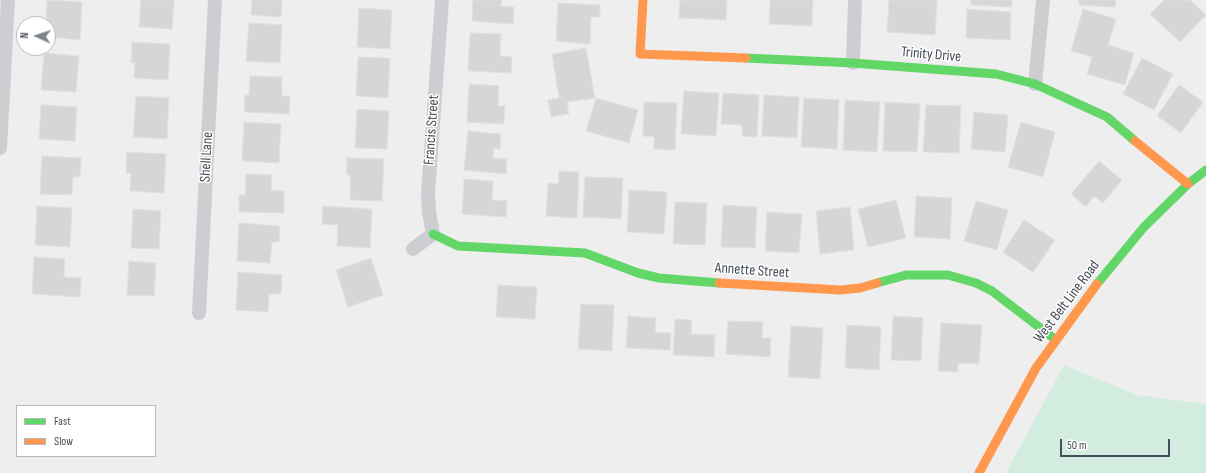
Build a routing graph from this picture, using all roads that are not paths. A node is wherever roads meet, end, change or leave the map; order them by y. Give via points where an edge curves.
1 (8, 0) edge
2 (214, 0) edge
3 (442, 0) edge
4 (643, 0) edge
5 (855, 0) edge
6 (1042, 0) edge
7 (853, 63) junction
8 (1035, 84) junction
9 (0, 148) edge
10 (1206, 170) edge
11 (1188, 184) junction
12 (433, 234) junction
13 (413, 249) dead end
14 (199, 313) dead end
15 (1056, 340) junction
16 (979, 473) edge

1 - 9 street
2 - 14 street, Shell Lane
3 - 12 street, Francis Street via 428,193
4 - 7 street, Trinity Drive via 640,54
5 - 7 street
6 - 8 street
7 - 8 street, Trinity Drive via 996,74
8 - 11 street, Trinity Drive via 1107,117
10 - 11 street, West Belt Line Road
11 - 15 street, West Belt Line Road via 1144,227 1111,266
12 - 13 street
12 - 15 street, Annette Street via 458,246 585,253 659,278 840,290 860,288 906,275 948,275 976,283 992,291
15 - 16 street, West Belt Line Road via 1036,368

